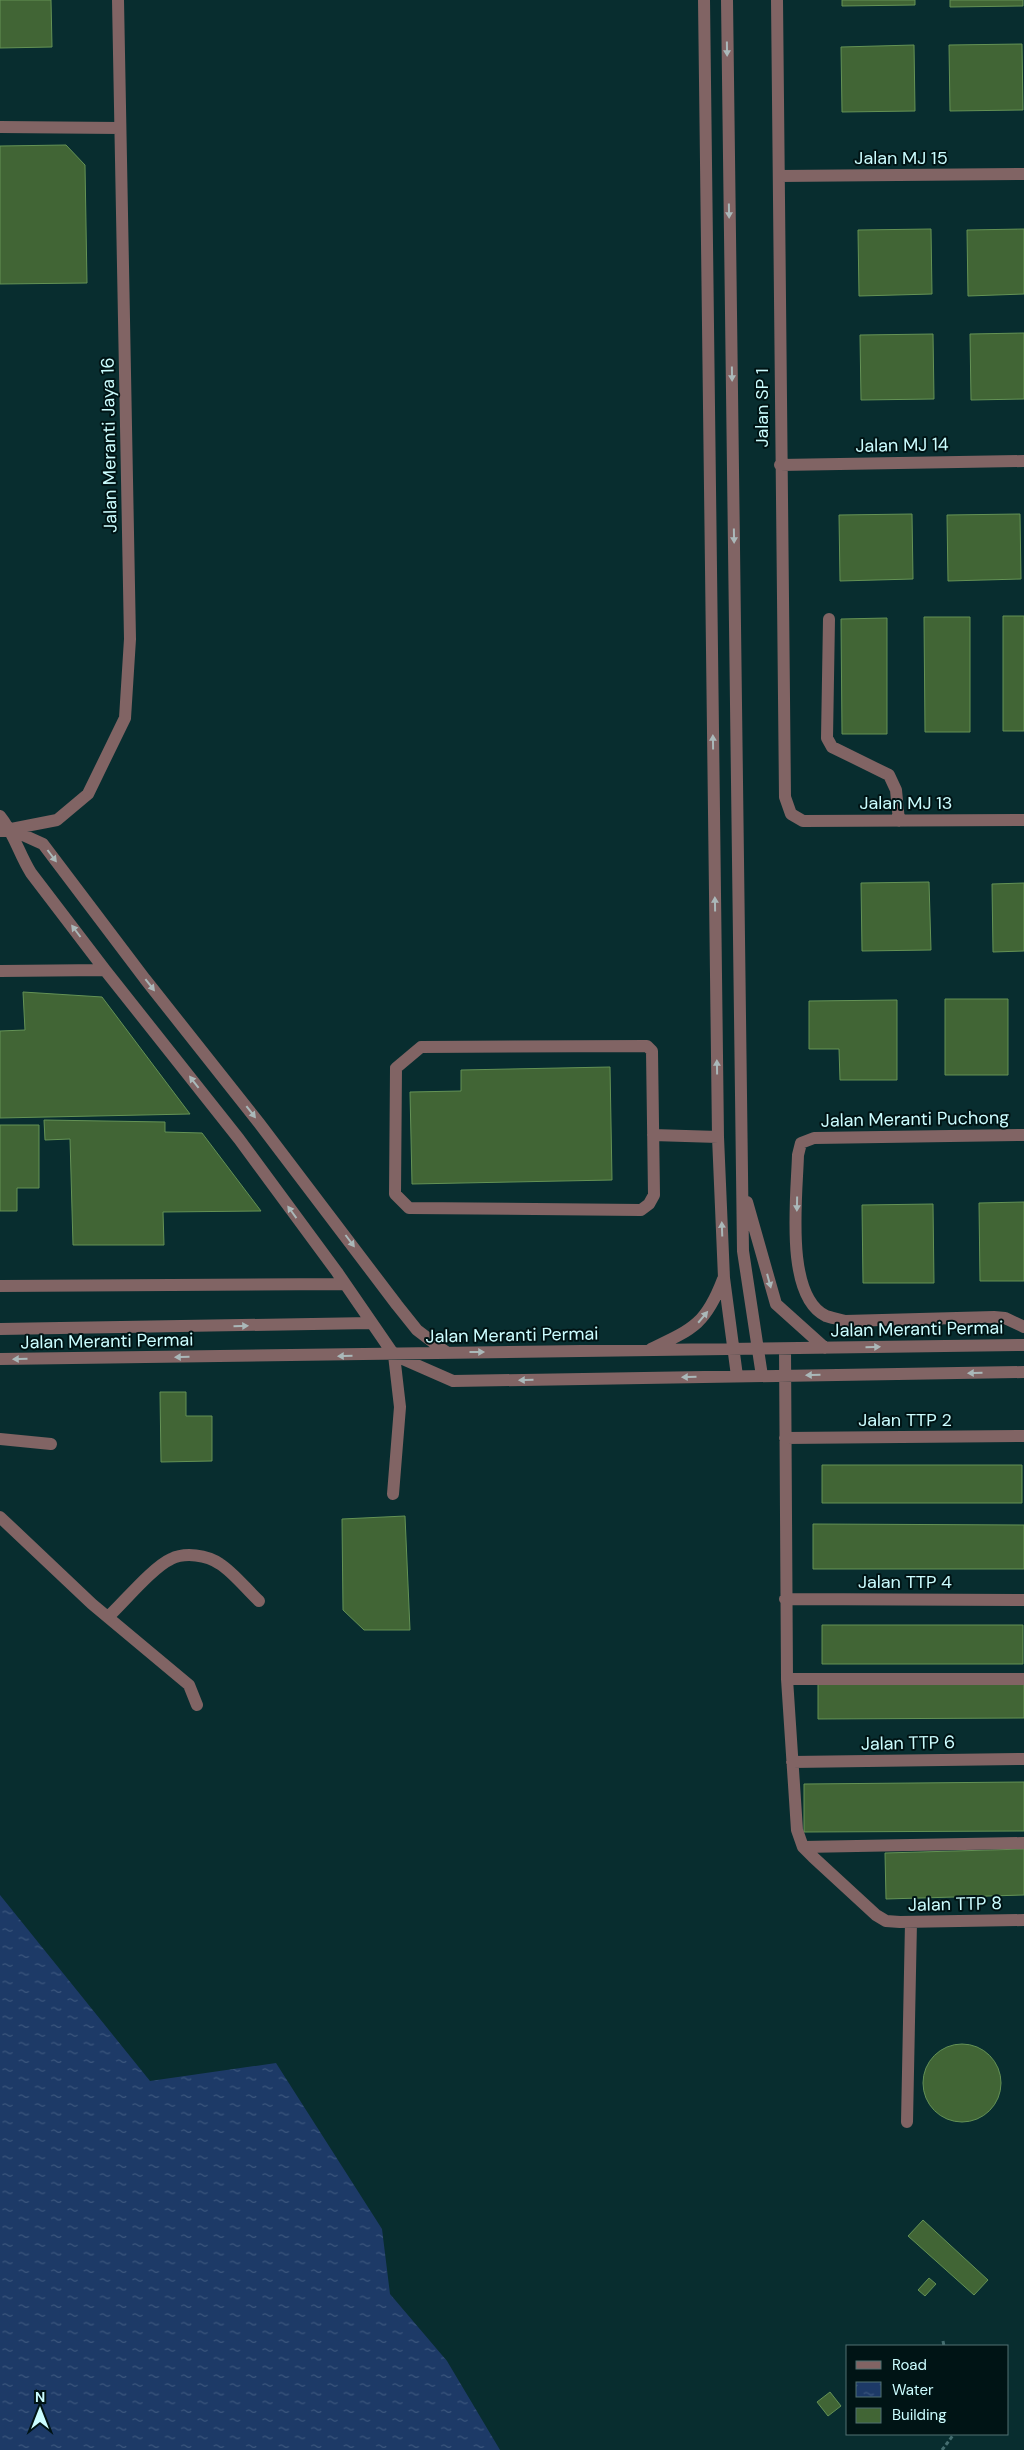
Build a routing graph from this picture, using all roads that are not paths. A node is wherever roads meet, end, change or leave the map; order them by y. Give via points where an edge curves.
1 (118, 0) edge
2 (704, 0) edge
3 (727, 0) edge
4 (777, 0) edge
5 (0, 127) edge
6 (120, 128) junction
7 (1024, 174) edge
8 (779, 176) junction
9 (1024, 461) edge
10 (780, 465) junction
11 (829, 620) dead end
12 (791, 814) joint
13 (0, 816) edge
14 (899, 820) junction
15 (1024, 820) edge
16 (6, 830) edge
17 (105, 970) junction
18 (0, 971) edge
19 (654, 1135) junction
20 (1024, 1135) edge
21 (718, 1137) junction
22 (742, 1183) junction
23 (724, 1278) junction
24 (345, 1284) junction
25 (0, 1286) edge
26 (371, 1322) junction
27 (1024, 1327) edge
28 (0, 1329) edge
29 (1024, 1344) edge
30 (785, 1348) junction
31 (825, 1348) junction
32 (734, 1349) junction
33 (758, 1349) junction
34 (647, 1351) junction
35 (446, 1352) junction
36 (394, 1355) junction
37 (0, 1359) edge
38 (1024, 1372) edge
39 (737, 1376) junction
40 (762, 1376) junction
41 (785, 1376) junction
42 (1024, 1436) edge
43 (785, 1438) junction
44 (0, 1439) edge
45 (51, 1444) dead end
46 (393, 1494) dead end
47 (0, 1517) edge
48 (785, 1598) junction
49 (1024, 1600) edge
50 (259, 1602) dead end
51 (108, 1617) junction
52 (787, 1679) junction
53 (1024, 1679) edge
54 (197, 1705) dead end
55 (1024, 1759) edge
56 (792, 1762) junction
57 (1024, 1843) edge
58 (803, 1847) junction
59 (1024, 1920) edge
60 (911, 1922) junction
61 (907, 2122) dead end

1 - 6 street, Jalan Meranti Jaya 16
21 -> 2 street
3 -> 22 street
4 - 8 street, Jalan SP 1
5 - 6 street
6 - 16 street, Jalan Meranti Jaya 16 via 130,640 125,718 88,794 57,820
7 - 8 street, Jalan MJ 15
8 - 10 street, Jalan SP 1
9 - 10 street, Jalan MJ 14
10 - 12 street, Jalan SP 1 via 785,796
11 - 14 street via 827,738 832,747 889,775 896,790
12 - 14 street, Jalan MJ 13 via 803,821
13 - 16 street
14 - 15 street, Jalan MJ 13
17 -> 16 street via 32,873
16 -> 35 street via 43,844 397,1305 417,1330
17 - 18 street
24 -> 17 street via 239,1139
19 - 19 street via 652,1050 646,1046 421,1047 396,1068 395,1194 409,1208 641,1210 654,1195
19 - 21 street
20 -> 27 street, Jalan Meranti Puchong via 814,1138 802,1143 798,1155 799,1276 812,1303 825,1315 845,1321 994,1317 1005,1318
23 -> 21 street
22 -> 31 street via 776,1304
22 - 33 street via 743,1251
23 - 32 street
34 -> 23 street via 689,1331 705,1317
24 - 25 street
24 - 26 street
28 -> 26 street, Jalan Meranti Permai
26 - 36 street
31 -> 29 street, Jalan Meranti Permai
30 - 31 street, Jalan Meranti Permai
30 - 33 street, Jalan Meranti Permai
30 - 41 street
32 - 33 street, Jalan Meranti Permai
32 - 34 street, Jalan Meranti Permai
32 - 39 street
33 - 40 street
35 -> 34 street, Jalan Meranti Permai
35 - 36 street, Jalan Meranti Permai
36 -> 37 street, Jalan Meranti Permai
39 -> 36 street via 453,1381
36 - 46 street via 400,1407
38 -> 41 street
39 - 40 street
40 - 41 street
41 - 43 street
42 - 43 street, Jalan TTP 2
43 - 48 street
44 - 45 street
47 - 51 street
48 - 49 street, Jalan TTP 4
48 - 52 street
50 - 51 street via 220,1564 184,1555 160,1566
51 - 54 street via 189,1685
52 - 53 street
52 - 56 street
55 - 56 street, Jalan TTP 6
56 - 58 street via 798,1830
57 - 58 street
58 - 60 street, Jalan TTP 8 via 876,1915 886,1921
59 - 60 street, Jalan TTP 8
60 - 61 street

